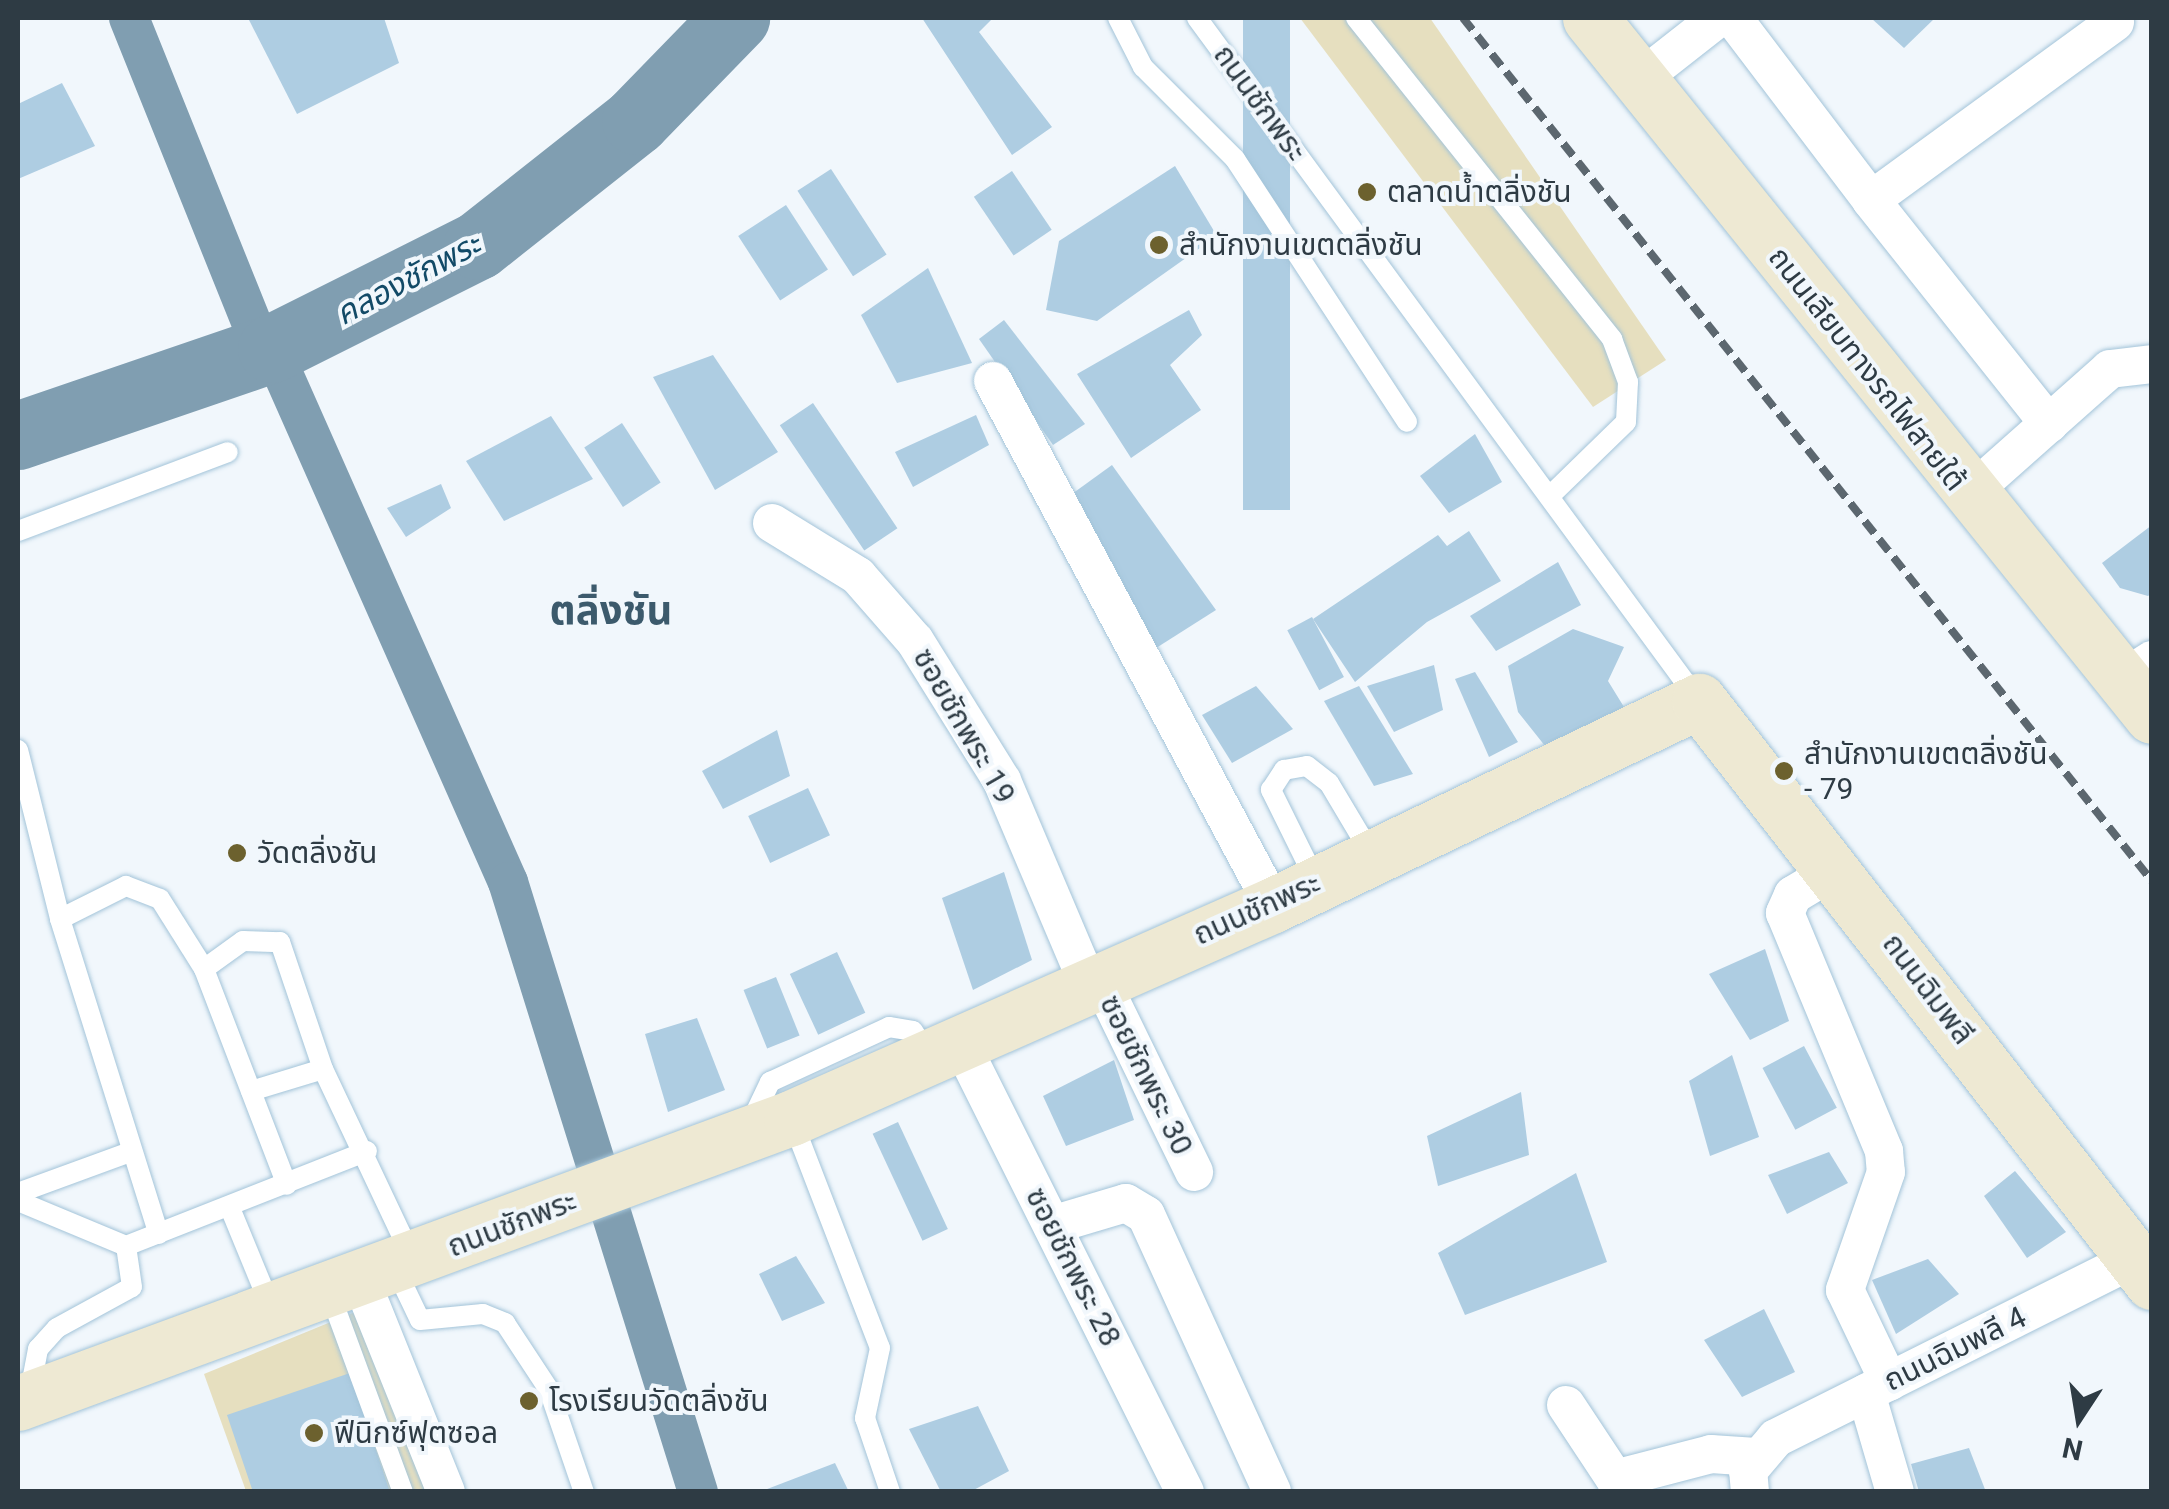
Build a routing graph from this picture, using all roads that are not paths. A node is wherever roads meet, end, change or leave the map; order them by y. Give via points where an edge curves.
1 (1118, 18) edge
2 (1197, 18) edge
3 (1356, 18) edge
4 (1590, 18) edge
5 (1718, 18) edge
6 (1733, 18) edge
7 (2114, 22) dead end
8 (1634, 74) junction
9 (1871, 200) junction
10 (2152, 364) edge
11 (993, 380) dead end
12 (1406, 422) dead end
13 (2049, 424) junction
14 (228, 452) dead end
15 (1550, 496) junction
16 (1968, 496) junction
17 (772, 523) dead end
18 (18, 531) edge
19 (2141, 685) edge
20 (1698, 701) junction
21 (18, 750) edge
22 (1372, 856) junction
23 (1836, 870) junction
24 (1295, 894) junction
25 (60, 919) junction
26 (204, 969) junction
27 (1093, 981) junction
28 (945, 1049) junction
29 (324, 1069) junction
30 (251, 1091) junction
31 (771, 1126) junction
32 (130, 1152) junction
33 (367, 1152) junction
34 (1194, 1172) dead end
35 (287, 1184) junction
36 (18, 1194) edge
37 (18, 1201) edge
38 (230, 1208) junction
39 (1052, 1225) junction
40 (159, 1234) junction
41 (126, 1246) junction
42 (2143, 1271) edge
43 (376, 1277) junction
44 (273, 1312) junction
45 (1878, 1388) junction
46 (23, 1400) edge
47 (1566, 1404) dead end
48 (1761, 1462) edge
49 (403, 1492) edge
50 (446, 1492) edge
51 (584, 1492) edge
52 (890, 1492) edge
53 (1185, 1492) edge
54 (1272, 1492) edge
55 (1895, 1492) edge

1 - 12 lane via 1142,67 1235,159
2 - 15 lane, ถนนชักพระ
3 - 15 lane via 1612,338 1628,382 1626,422
4 - 8 street, ถนนเลียบทางรถไฟสายใต้
5 - 8 street
6 - 9 street
7 - 9 street
8 - 16 street, ถนนเลียบทางรถไฟสายใต้
9 - 13 street
10 - 13 street via 2110,370
11 - 24 street
13 - 16 street
14 - 18 lane
15 - 20 lane, ถนนชักพระ
16 - 19 street, ถนนเลียบทางรถไฟสายใต้
17 - 27 street, ซอยชักพระ 19 via 858,576 915,642 1002,781
20 - 22 street, ถนนชักพระ
20 - 23 street, ถนนฉิมพลี
21 - 25 lane
22 - 24 street, ถนนชักพระ
22 - 24 lane via 1329,783 1306,766 1284,770 1271,790
23 - 42 street, ถนนฉิมพลี
23 - 45 street via 1792,895 1785,913 1884,1150 1886,1172 1845,1290
24 - 27 street, ถนนชักพระ
25 - 26 lane via 99,896 144,890 160,899
25 - 32 lane
26 - 29 lane via 243,941 280,942
26 - 30 lane
27 - 28 street, ถนนชักพระ
27 - 34 street, ซอยชักพระ 30
28 - 31 street, ถนนชักพระ
28 - 39 street, ซอยชักพระ 28
29 - 30 lane
29 - 33 lane
30 - 35 lane
31 - 43 street, ถนนชักพระ
31 - 52 lane via 880,1348 865,1418
32 - 36 lane
32 - 40 lane
33 - 35 lane
33 - 43 lane
35 - 38 lane
37 - 41 lane
38 - 40 lane
38 - 44 lane
39 - 53 street, ซอยชักพระ 28
39 - 54 street via 1126,1204 1146,1215
40 - 41 lane
41 - 46 lane via 132,1288 57,1328 38,1350
42 - 45 street, ถนนฉิมพลี 4
43 - 44 street, ถนนชักพระ
43 - 49 lane
43 - 50 street
43 - 51 lane via 420,1320 483,1314 505,1323 549,1390
44 - 46 street, ถนนชักพระ
45 - 48 street, ถนนฉิมพลี 4
45 - 55 street
47 - 48 street via 1614,1479 1711,1454

